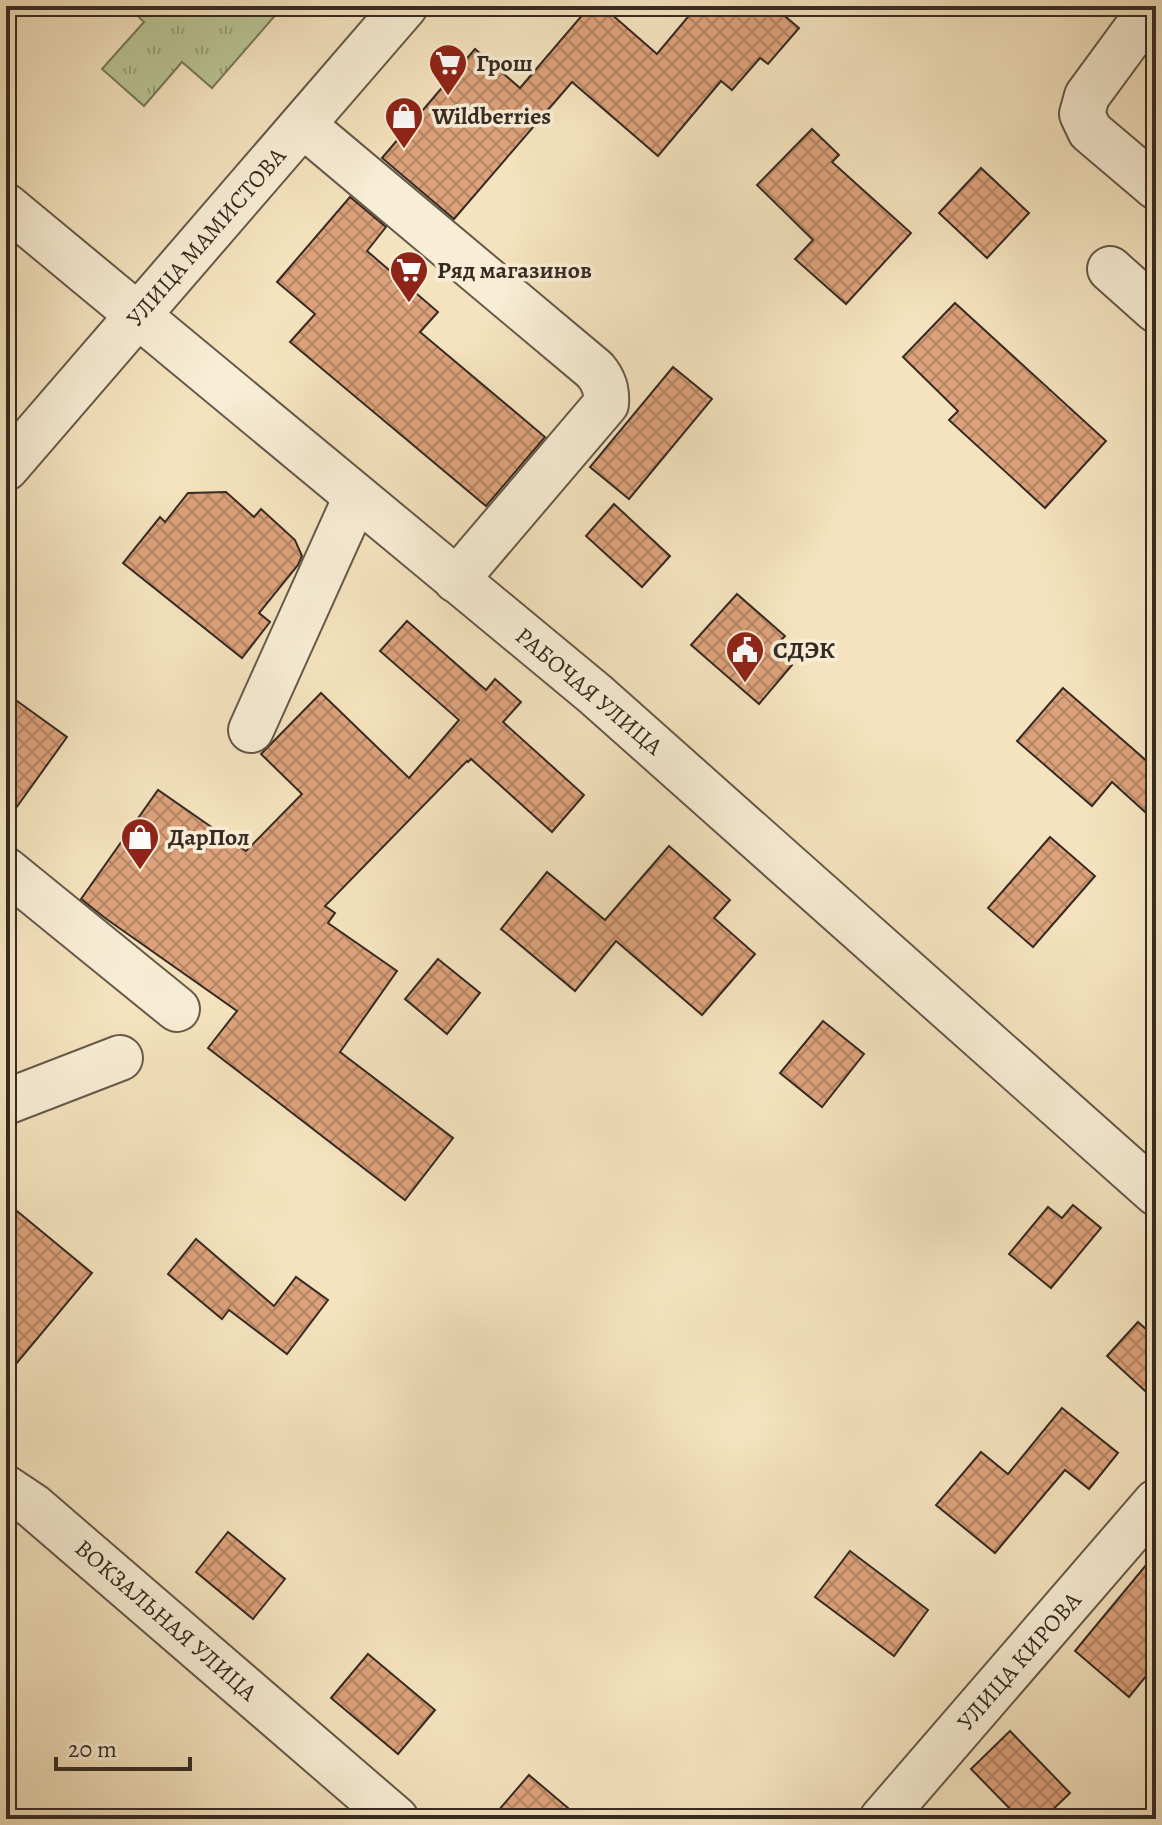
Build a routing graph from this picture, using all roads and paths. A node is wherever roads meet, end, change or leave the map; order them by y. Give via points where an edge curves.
1 (405, 6) edge
2 (1153, 6) edge
3 (303, 125) junction
4 (1156, 187) edge
5 (6, 206) edge
6 (1110, 269) dead end
7 (1156, 310) edge
8 (137, 316) junction
9 (6, 468) edge
10 (356, 497) junction
11 (456, 580) junction
12 (251, 730) dead end
13 (6, 870) edge
14 (177, 1009) dead end
15 (120, 1058) dead end
16 (6, 1102) edge
17 (1156, 1193) edge
18 (6, 1488) edge
19 (1156, 1502) edge
20 (396, 1819) edge
21 (882, 1819) edge

1 - 3 street, УЛИЦА МАМИСТОВА
2 - 4 street via 1087,96 1082,114 1090,131
3 - 8 street, УЛИЦА МАМИСТОВА
3 - 11 street via 603,379 606,404
5 - 8 street, РАБОЧАЯ УЛИЦА
6 - 7 street
8 - 9 street, УЛИЦА МАМИСТОВА
8 - 10 street, РАБОЧАЯ УЛИЦА
10 - 11 street, РАБОЧАЯ УЛИЦА
10 - 12 street
11 - 17 street, РАБОЧАЯ УЛИЦА via 595,694
13 - 14 street
15 - 16 street
18 - 20 street, ВОКЗАЛЬНАЯ УЛИЦА
19 - 21 street, УЛИЦА КИРОВА

